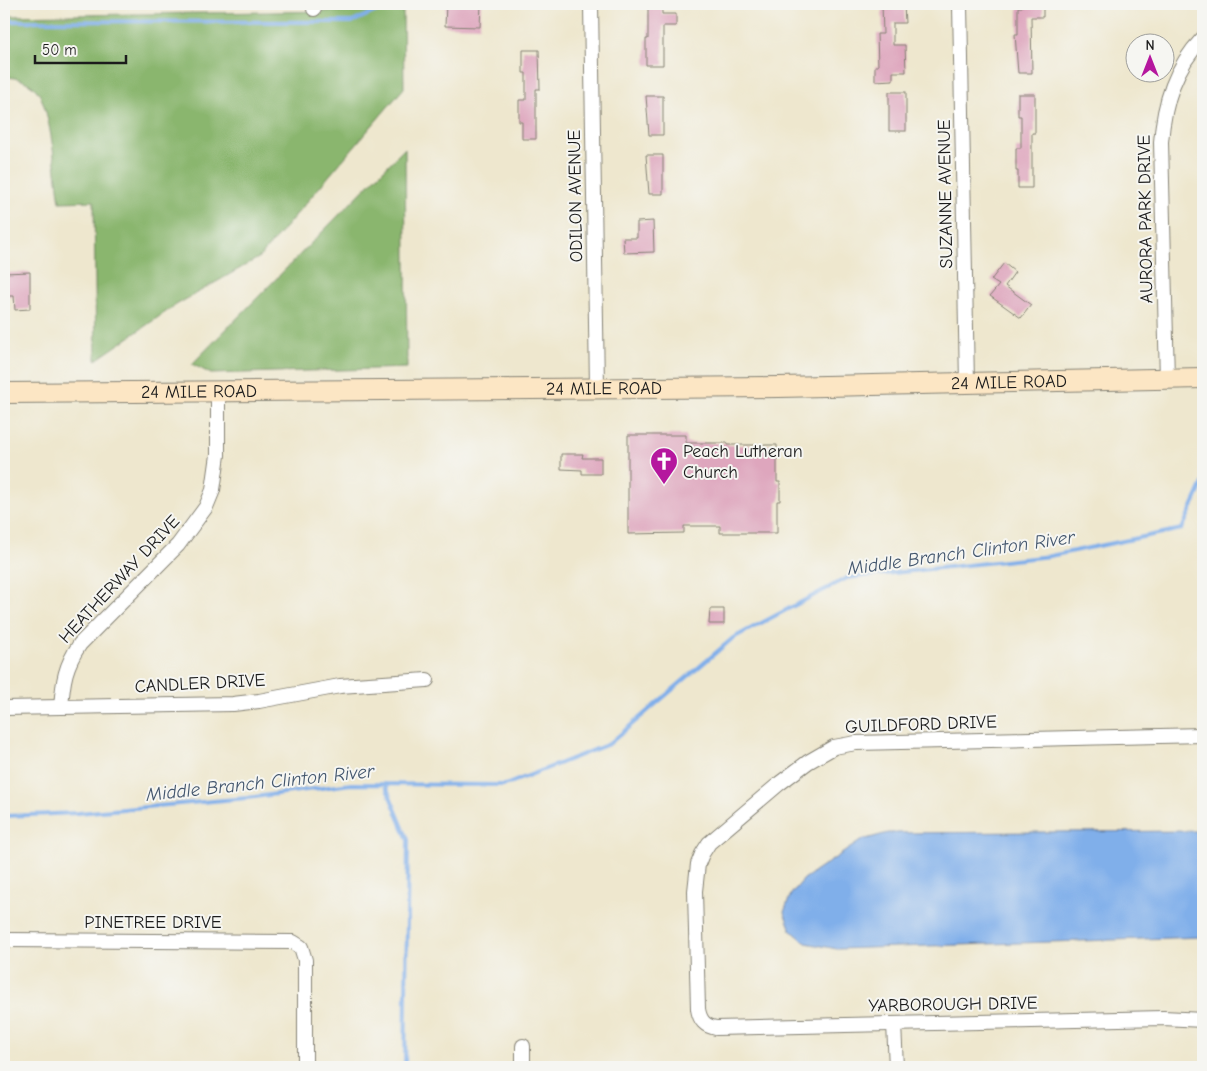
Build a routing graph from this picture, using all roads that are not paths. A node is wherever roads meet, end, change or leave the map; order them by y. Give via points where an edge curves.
1 (591, 4) edge
2 (960, 4) edge
3 (1203, 38) edge
4 (1203, 378) edge
5 (1167, 379) junction
6 (967, 384) junction
7 (597, 387) junction
8 (218, 390) junction
9 (4, 393) edge
10 (427, 680) dead end
11 (60, 707) junction
12 (4, 708) edge
13 (1203, 735) edge
14 (4, 940) edge
15 (1203, 1020) edge
16 (705, 1024) joint
17 (894, 1024) junction
18 (523, 1046) dead end
19 (305, 1067) edge
20 (523, 1067) edge
21 (896, 1067) edge

1 - 7 street, ODILON AVENUE
2 - 6 street, SUZANNE AVENUE
3 - 5 street, AURORA PARK DRIVE via 1176,75 1163,120
4 - 5 street, 24 MILE ROAD
5 - 6 street, 24 MILE ROAD
6 - 7 street, 24 MILE ROAD
7 - 8 street, 24 MILE ROAD
8 - 9 street, 24 MILE ROAD
8 - 11 street, HEATHERWAY DRIVE via 218,456 213,490 206,507 178,545 80,644 66,668
10 - 11 street, CANDLER DRIVE via 340,686 233,704
11 - 12 street, CANDLER DRIVE
13 - 16 street, GUILDFORD DRIVE via 856,742 826,751 780,783 718,834 702,854 695,891 698,1009
14 - 19 street, PINETREE DRIVE via 288,941 301,947 305,960
15 - 17 street, YARBOROUGH DRIVE via 1163,1018
16 - 17 street, YARBOROUGH DRIVE via 716,1028
17 - 21 street
18 - 20 street

